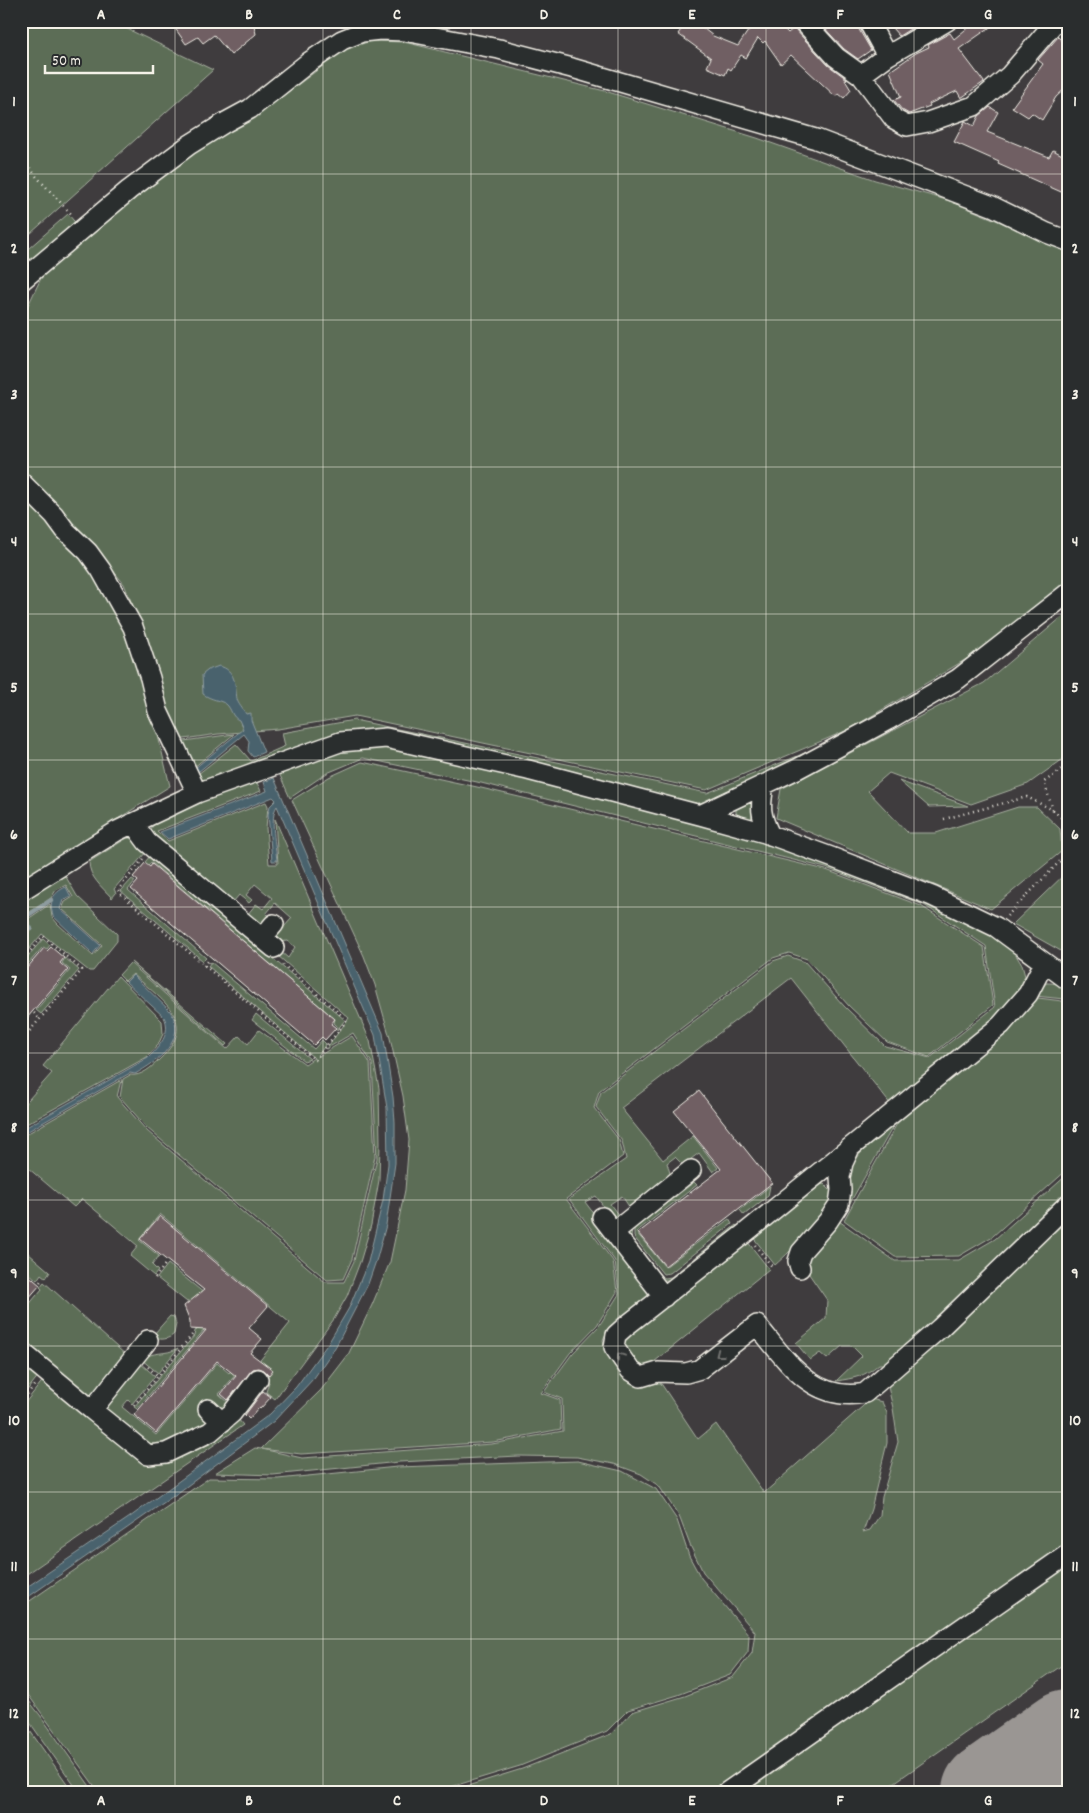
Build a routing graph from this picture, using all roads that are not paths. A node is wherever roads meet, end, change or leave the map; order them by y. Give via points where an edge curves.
1 (868, 21) edge
2 (947, 21) edge
3 (1056, 21) edge
4 (804, 22) edge
5 (887, 56) junction
6 (862, 76) junction
7 (1068, 241) edge
8 (21, 281) edge
9 (21, 482) edge
10 (1068, 593) edge
11 (764, 785) junction
12 (197, 793) junction
13 (700, 814) junction
14 (133, 823) junction
15 (770, 835) junction
16 (21, 891) edge
17 (274, 924) dead end
18 (1044, 962) junction
19 (1068, 980) edge
20 (850, 1149) junction
21 (691, 1170) dead end
22 (1068, 1204) edge
23 (602, 1217) dead end
24 (614, 1232) junction
25 (800, 1268) dead end
26 (664, 1297) junction
27 (148, 1340) dead end
28 (21, 1351) edge
29 (258, 1379) dead end
30 (92, 1410) junction
31 (1068, 1554) edge
32 (728, 1792) edge

1 - 5 street
2 - 5 street
3 - 6 street via 1010,75 974,106 928,122 906,126 894,120
4 - 6 street via 836,57
5 - 6 street
7 - 8 street via 992,206 816,139 499,49 404,30 380,30 362,32 342,40 250,110 189,145 129,190
9 - 12 street via 102,570 133,627 158,711
10 - 11 street via 958,679
11 - 13 street
11 - 15 street via 762,819
12 - 13 street via 340,742 386,738
12 - 14 street
13 - 15 street
14 - 16 street
14 - 17 street via 154,847 271,949
15 - 18 street via 932,896 996,927
18 - 19 street
18 - 20 street via 1028,994 1000,1025
20 - 25 street via 840,1177 839,1204 801,1252
20 - 26 street
21 - 24 street
22 -> 26 street via 940,1328 865,1393 851,1396 832,1394 810,1384 757,1324 700,1369 686,1373 658,1372 641,1377 630,1370 619,1356 614,1347 616,1335
23 - 24 street
24 - 26 street
27 - 30 street
28 - 30 street
29 - 30 street via 232,1413 215,1416 210,1432 166,1453 148,1455
31 - 32 street

